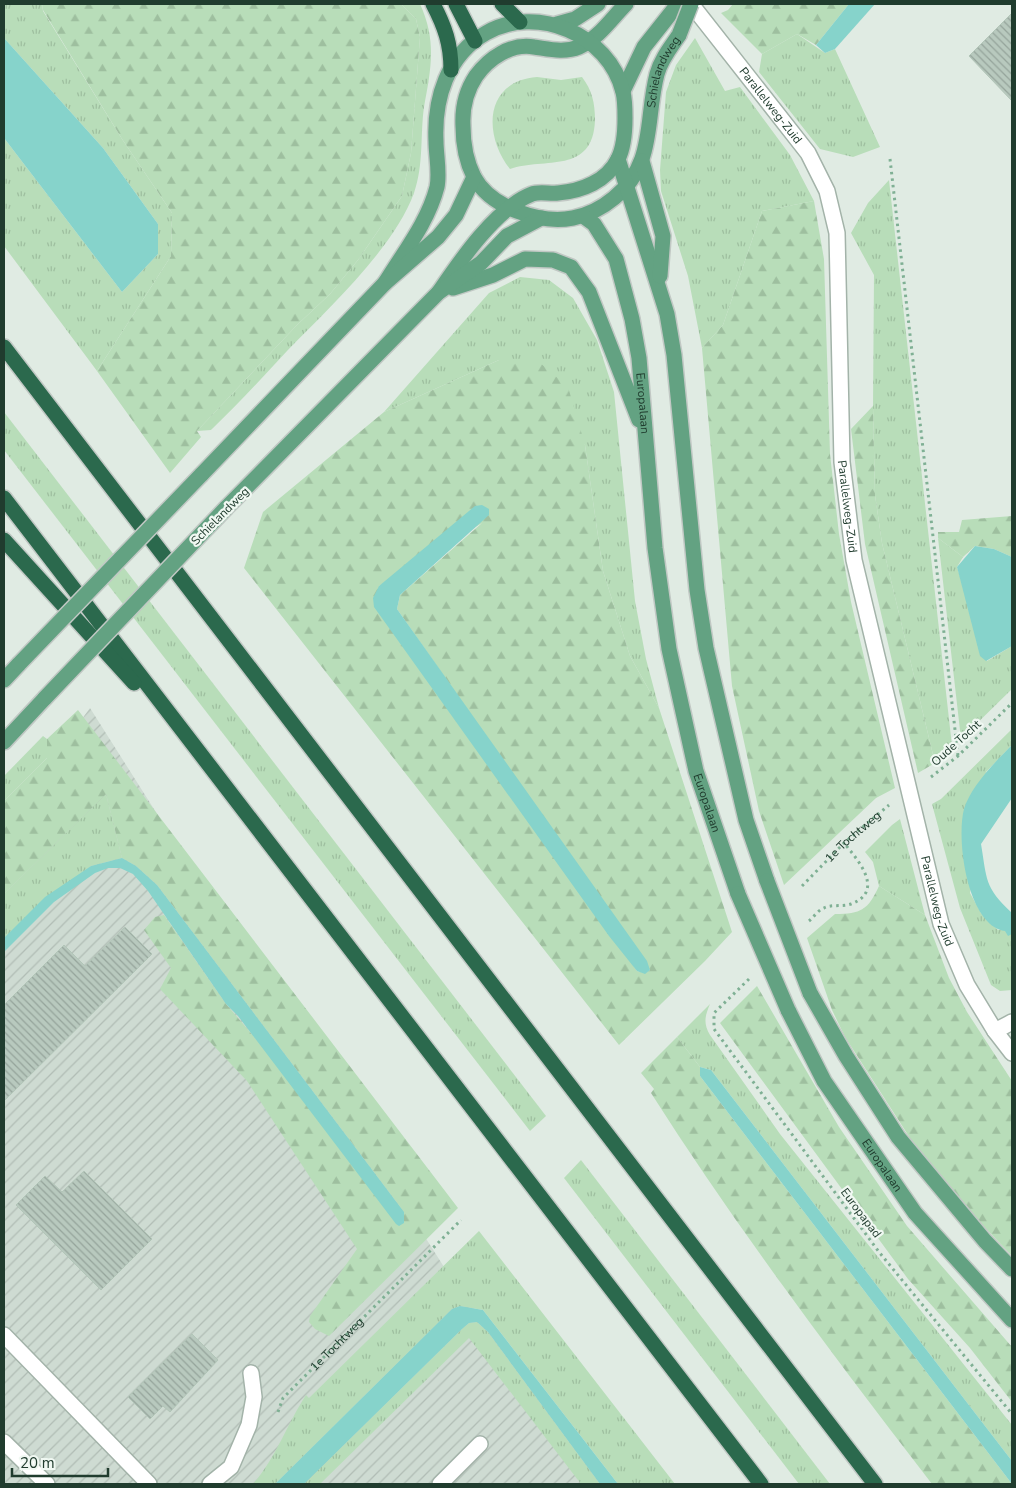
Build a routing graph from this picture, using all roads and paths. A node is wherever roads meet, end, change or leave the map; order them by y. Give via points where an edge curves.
1 (433, 4) edge
2 (456, 4) edge
3 (502, 4) edge
4 (598, 4) edge
5 (626, 4) edge
6 (678, 4) edge
7 (691, 4) edge
8 (520, 22) junction
9 (557, 24) junction
10 (475, 41) junction
11 (588, 41) junction
12 (451, 70) junction
13 (478, 74) junction
14 (623, 91) junction
15 (618, 158) junction
16 (890, 159) dead end
17 (642, 161) junction
18 (474, 177) junction
19 (627, 185) junction
20 (510, 208) junction
21 (583, 216) junction
22 (541, 218) junction
23 (385, 283) junction
24 (659, 285) junction
25 (439, 292) junction
26 (4, 347) edge
27 (645, 434) junction
28 (4, 498) edge
29 (4, 540) edge
30 (4, 680) edge
31 (1012, 703) edge
32 (4, 742) edge
33 (958, 756) junction
34 (202, 757) junction
35 (907, 790) junction
36 (802, 886) dead end
37 (714, 1013) dead end
38 (1012, 1022) edge
39 (996, 1031) junction
40 (1012, 1053) edge
41 (462, 1220) dead end
42 (1012, 1269) edge
43 (1012, 1320) edge
44 (4, 1335) edge
45 (251, 1373) dead end
46 (1012, 1414) edge
47 (274, 1420) dead end
48 (4, 1442) edge
49 (480, 1444) dead end
50 (47, 1484) edge
51 (149, 1484) edge
52 (210, 1484) edge
53 (440, 1484) edge
54 (761, 1484) edge
55 (875, 1484) edge

1 - 12 highway via 451,48
2 - 10 highway
3 - 8 highway
4 - 9 main road via 575,20
5 - 11 main road
6 - 14 main road, Schielandweg via 644,47
7 - 17 main road, Schielandweg, bridge via 680,35 664,56 657,72 648,144
7 - 35 street, Parallelweg-Zuid via 808,153 827,190 837,233 842,462 854,560
8 - 9 main road
8 - 10 main road via 500,27
9 - 11 main road
10 - 12 main road
10 - 13 main road
11 - 13 main road via 562,50 520,47 505,51
11 - 14 main road via 603,56
12 - 23 main road via 441,88 437,109 437,183 431,206
13 - 18 main road via 468,88 463,118 466,154
14 - 15 main road via 625,125
15 - 19 main road
15 - 20 main road, Schielandweg via 610,172 593,184 558,193 533,193
16 - 33 path
17 - 19 main road
17 - 24 main road via 663,236
18 - 20 main road via 490,195
18 - 23 main road via 456,215 438,237
19 - 21 main road via 601,208
19 - 24 main road
20 - 22 main road
20 - 25 main road, Schielandweg via 466,251
21 - 22 main road via 554,220
21 - 27 main road, Europalaan via 594,224 616,259 624,285 639,358
22 - 25 main road, Schielandweg via 508,236 481,263
23 - 30 main road, bridge
24 - 42 main road, bridge via 674,355 697,590 706,648 746,820 767,881 810,993 846,1056 898,1137
25 - 27 main road via 493,275 525,259 553,260 571,267 589,292
25 - 32 main road, Schielandweg, bridge via 226,508
26 - 55 highway
27 - 43 main road, Europalaan, bridge via 655,548 669,649 696,770 738,894 788,1010 824,1081 915,1213
28 - 34 highway
29 - 34 highway
31 - 33 path, Oude Tocht
33 - 35 path, Oude Tocht via 928,780
34 - 54 highway
35 - 36 path, 1e Tochtweg via 881,809
35 - 39 street, Parallelweg-Zuid via 941,924 967,985
37 - 46 path, Europapad via 714,1029 873,1244
38 - 39 street
39 - 40 street, Parallelweg-Zuid
41 - 47 path, 1e Tochtweg via 283,1398
44 - 51 street
45 - 52 street via 254,1397 249,1425 231,1467
48 - 50 street
49 - 53 street

